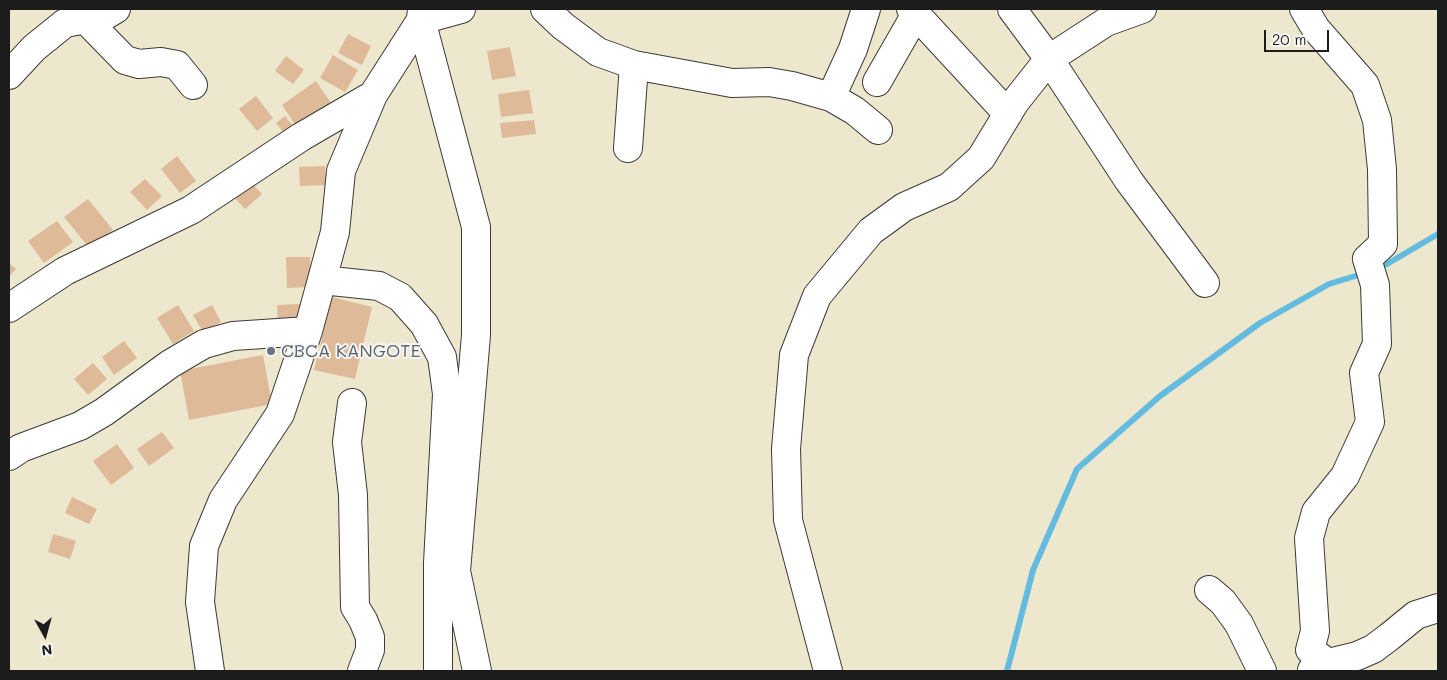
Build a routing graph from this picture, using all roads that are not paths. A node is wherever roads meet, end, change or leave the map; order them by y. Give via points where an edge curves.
1 (116, 9) edge
2 (461, 9) edge
3 (545, 9) edge
4 (866, 9) edge
5 (1012, 9) edge
6 (1142, 9) edge
7 (1304, 9) edge
8 (914, 11) edge
9 (83, 14) edge
10 (422, 14) edge
11 (1049, 59) junction
12 (634, 65) junction
13 (9, 75) edge
14 (877, 82) dead end
15 (193, 85) dead end
16 (373, 95) junction
17 (832, 97) junction
18 (1008, 114) junction
19 (878, 130) dead end
20 (628, 148) dead end
21 (322, 280) junction
22 (1204, 283) dead end
23 (9, 308) edge
24 (308, 331) junction
25 (352, 404) dead end
26 (9, 456) edge
27 (1208, 590) dead end
28 (1438, 608) edge
29 (1323, 669) edge
30 (210, 671) edge
31 (362, 671) edge
32 (438, 671) edge
33 (477, 671) edge
34 (828, 671) edge
35 (1262, 671) edge

1 - 9 main road via 104,16
2 - 10 main road
3 - 12 main road via 598,52
4 - 17 main road
5 - 11 main road
6 - 11 main road via 1106,22
7 - 29 main road via 1316,29 1365,85 1377,120 1382,169 1383,244 1367,259 1375,285 1377,344 1364,373 1370,422 1345,476 1316,512 1309,538 1315,631 1310,650
8 - 14 main road
8 - 18 main road
9 - 13 main road via 65,23 34,48
9 - 15 main road via 125,60 139,64 160,62 176,65
10 - 16 main road
10 - 33 main road via 476,226 476,334 456,571
11 - 18 main road
11 - 22 main road via 1129,181
12 - 17 main road via 732,83 769,82
12 - 20 main road
16 - 21 main road via 341,171 335,232
16 - 23 main road via 301,137 191,210 65,271
17 - 19 main road
18 - 34 main road via 981,158 949,187 904,207 871,231 818,296 794,355 786,449 788,520
21 - 24 main road
21 - 32 main road via 379,286 400,297 424,324 442,357 447,394 438,563
24 - 26 main road via 233,336 204,344 80,426 21,448
24 - 30 main road via 280,414 223,500 204,546 200,602
25 - 31 main road via 347,442 353,495 355,607 370,637 370,650
27 - 35 main road via 1223,602 1240,624
28 - 29 main road via 1416,615 1373,648

